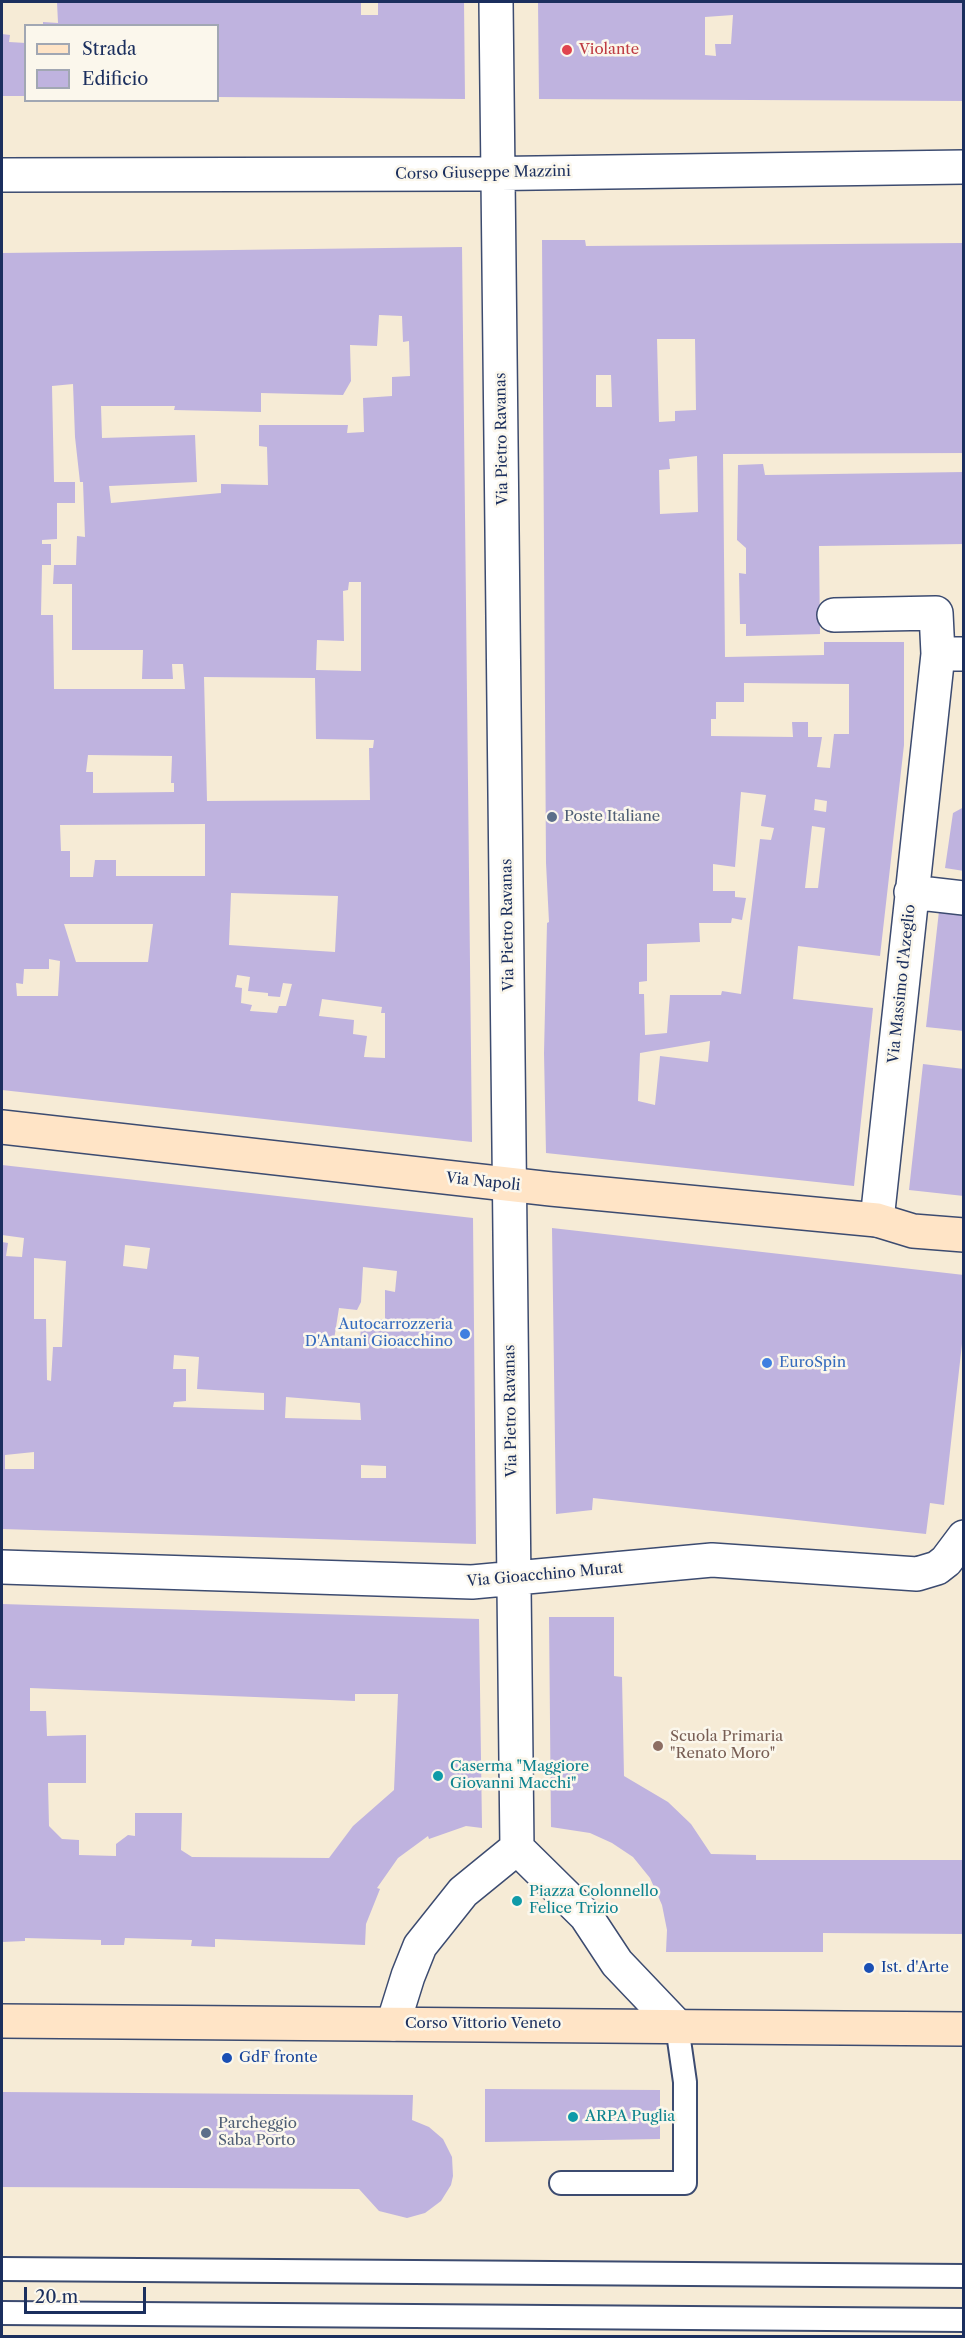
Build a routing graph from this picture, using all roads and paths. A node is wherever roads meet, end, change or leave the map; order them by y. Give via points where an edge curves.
1 (496, 2) edge
2 (963, 167) edge
3 (498, 173) junction
4 (2, 175) edge
5 (834, 615) dead end
6 (951, 654) edge
7 (911, 892) junction
8 (963, 898) edge
9 (2, 1127) edge
10 (510, 1185) junction
11 (877, 1220) junction
12 (963, 1235) edge
13 (963, 1538) edge
14 (2, 1567) edge
15 (513, 1580) junction
16 (517, 1848) junction
17 (2, 2020) edge
18 (393, 2024) junction
19 (677, 2026) junction
20 (963, 2029) edge
21 (561, 2183) dead end
22 (2, 2269) edge
23 (963, 2276) edge
24 (2, 2313) edge
25 (963, 2320) edge

1 - 3 street, Via Pietro Ravanas
2 - 3 street, Corso Giuseppe Mazzini
3 - 4 street, Corso Giuseppe Mazzini
3 - 10 street, Via Pietro Ravanas
5 - 6 street, Via Massimo d'Azeglio via 936,613
6 - 7 street, Via Massimo d'Azeglio via 927,748
7 - 8 street
7 - 11 street, Via Massimo d'Azeglio
9 - 10 street, Via Napoli
10 - 11 street, Via Napoli
10 - 15 street, Via Pietro Ravanas
11 - 12 street, Via Napoli via 912,1231
13 - 15 street, Via Gioacchino Murat via 946,1561 917,1574 712,1560
14 - 15 street, Via Gioacchino Murat via 460,1582
15 - 16 street, Via Pietro Ravanas
16 - 18 street via 463,1892 420,1946
16 - 19 street via 586,1916 617,1963
17 - 18 street, Corso Vittorio Veneto
18 - 19 street, Corso Vittorio Veneto
19 - 20 street, Corso Vittorio Veneto
19 - 21 lane via 685,2082 685,2183
22 - 23 lane
24 - 25 lane

